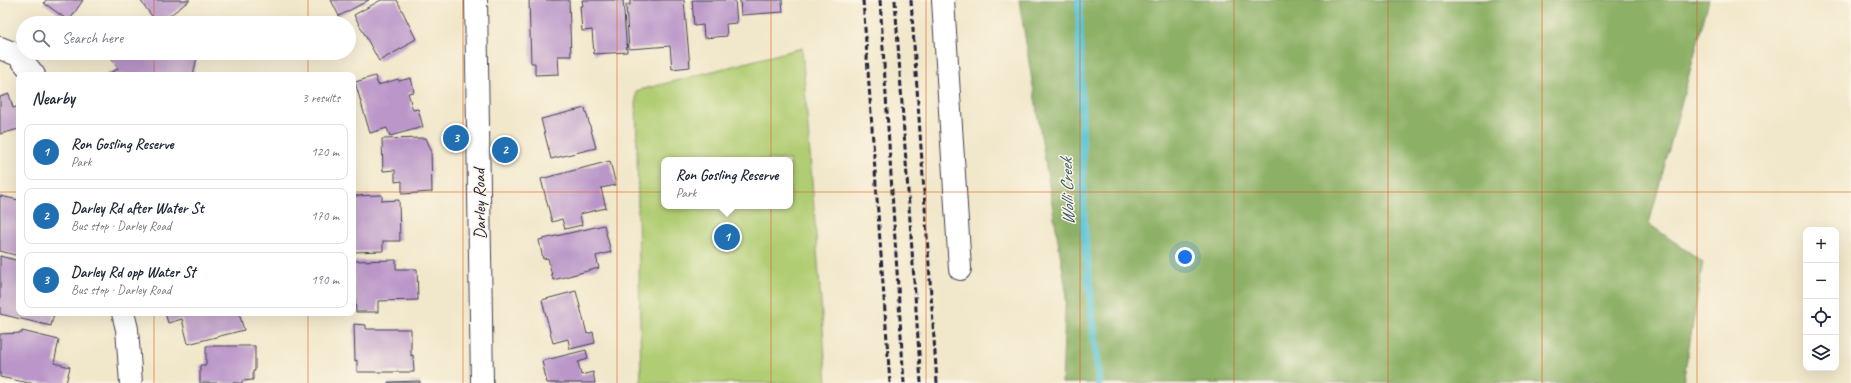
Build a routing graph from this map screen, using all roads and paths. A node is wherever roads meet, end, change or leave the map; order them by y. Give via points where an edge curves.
1 (476, 0) edge
2 (943, 0) edge
3 (0, 48) edge
4 (16, 54) edge
5 (22, 60) edge
6 (32, 72) edge
7 (960, 269) dead end
8 (124, 316) edge
9 (131, 383) edge
10 (482, 383) edge

1 - 10 street, Darley Road
2 - 7 street
3 - 4 street
5 - 6 street
8 - 9 street

